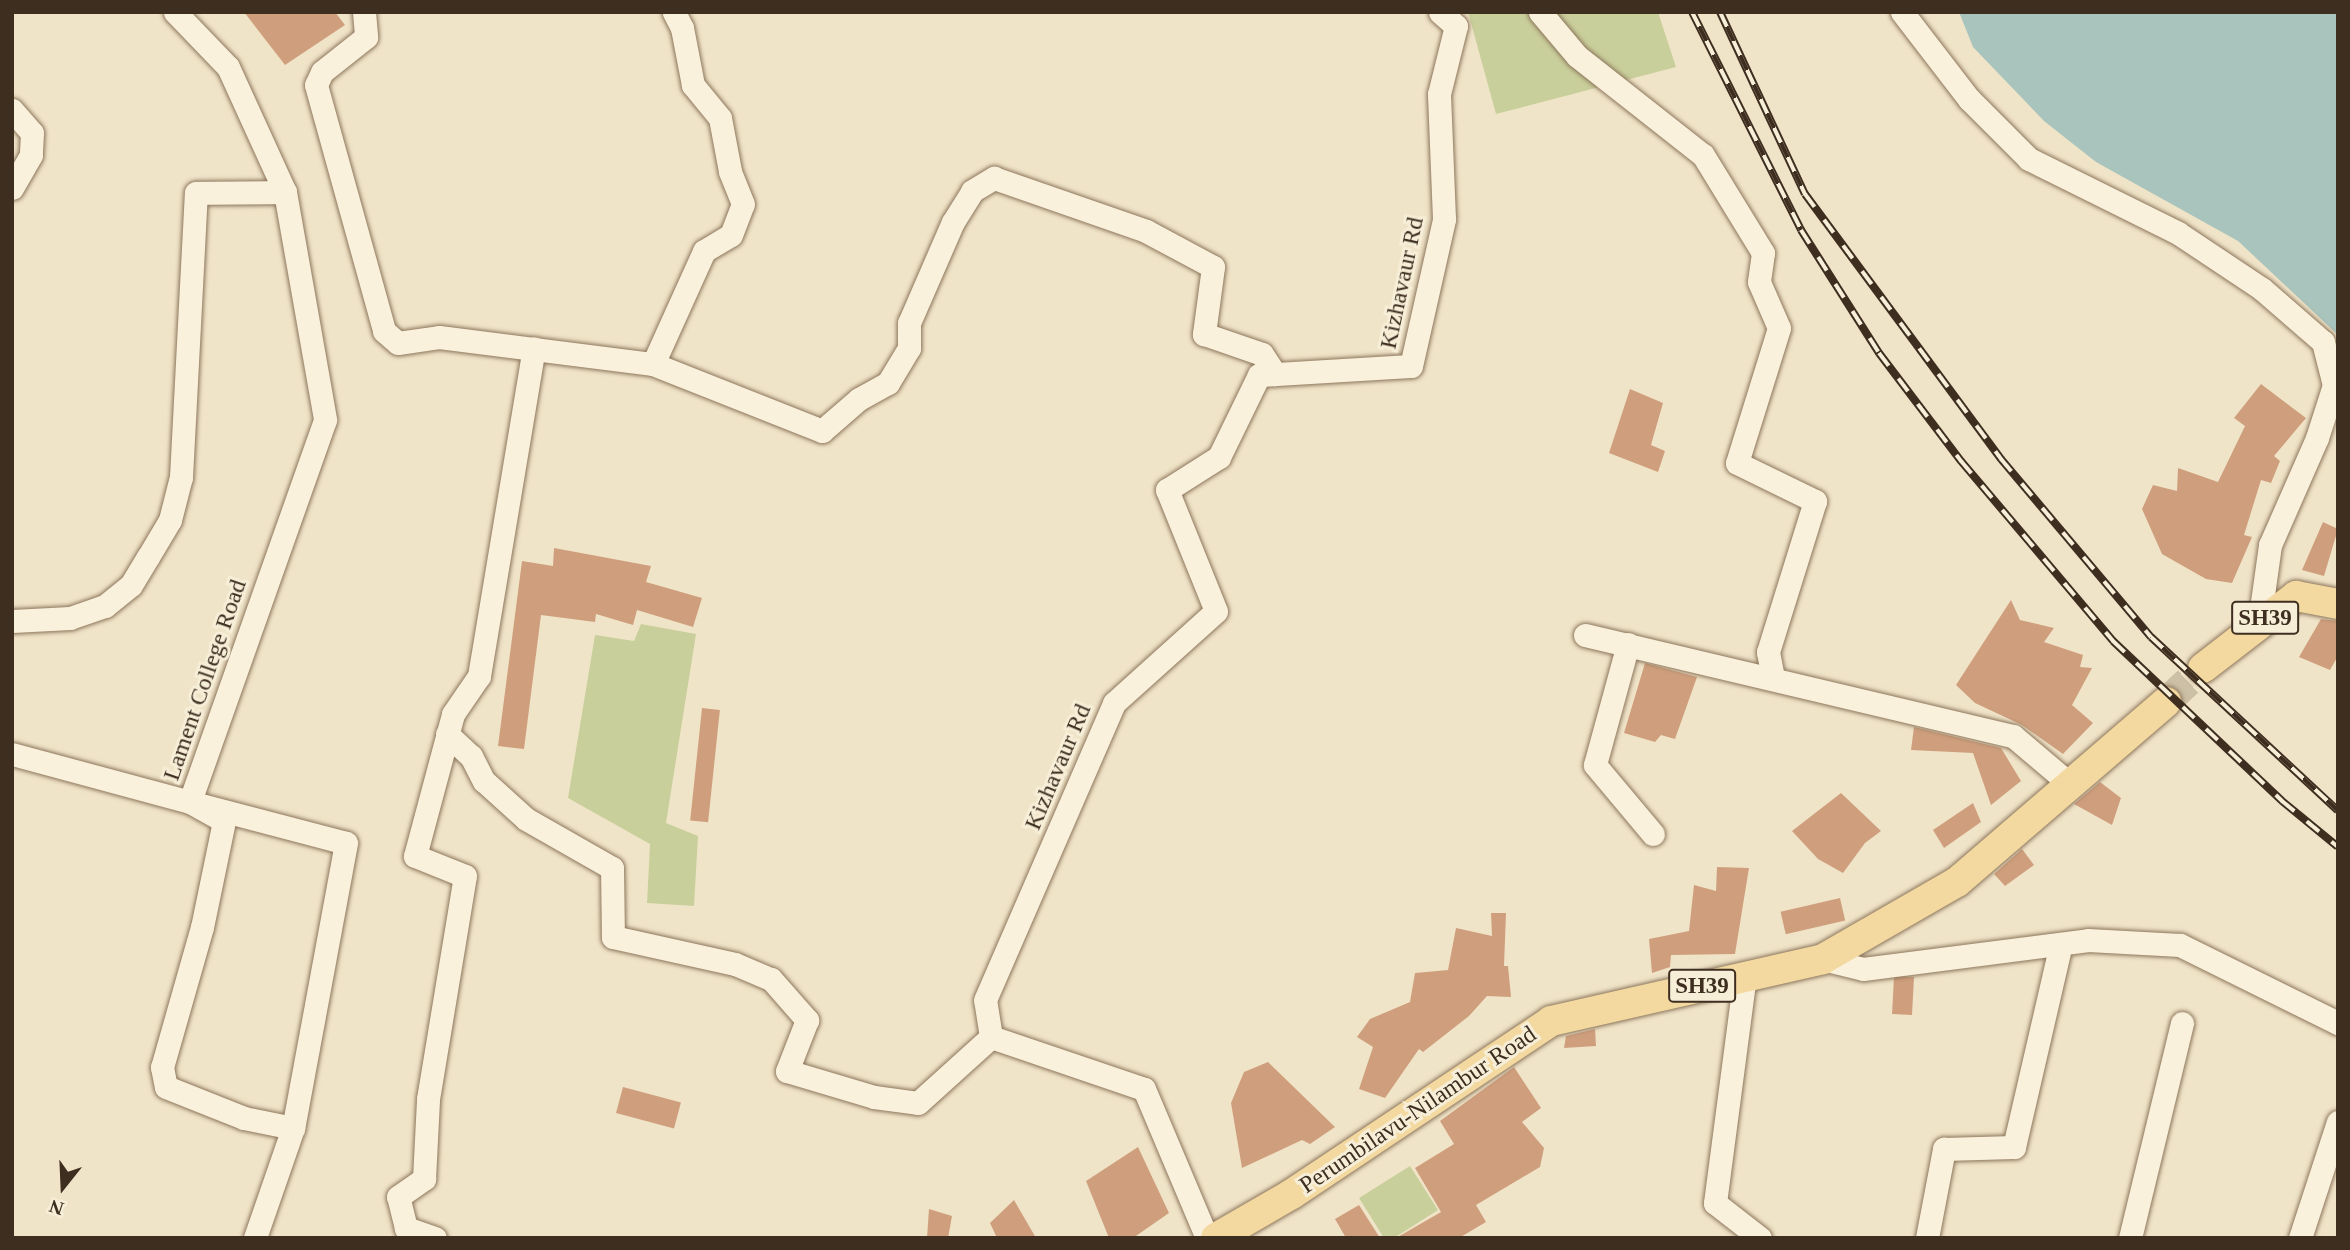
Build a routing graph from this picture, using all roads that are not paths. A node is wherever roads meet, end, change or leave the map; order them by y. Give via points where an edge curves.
1 (175, 12) edge
2 (364, 12) edge
3 (674, 12) edge
4 (1440, 12) edge
5 (1540, 12) edge
6 (1902, 12) edge
7 (12, 110) edge
8 (12, 188) edge
9 (285, 192) junction
10 (534, 349) junction
11 (653, 365) junction
12 (1275, 374) junction
13 (2338, 604) edge
14 (12, 621) edge
15 (2259, 623) junction
16 (1586, 635) dead end
17 (1628, 644) junction
18 (2203, 668) tunnel mouth
19 (1773, 677) junction
20 (2166, 702) tunnel mouth
21 (447, 734) junction
22 (12, 754) edge
23 (2071, 785) junction
24 (190, 802) junction
25 (1653, 834) dead end
26 (2061, 944) junction
27 (1823, 959) junction
28 (1745, 975) junction
29 (2182, 1023) dead end
30 (2338, 1023) edge
31 (990, 1037) junction
32 (2338, 1122) edge
33 (293, 1128) junction
34 (255, 1238) edge
35 (435, 1238) edge
36 (1207, 1238) edge
37 (1216, 1238) edge
38 (1760, 1238) edge
39 (1927, 1238) edge
40 (2130, 1238) edge
41 (2300, 1238) edge

1 - 9 street, Lament College Road via 228,67
2 - 10 street via 366,37 323,72 316,85 384,331 398,342 439,337
3 - 11 street via 682,28 693,85 720,118 730,172 743,204 731,235 704,251
4 - 12 street, Kizhavaur Rd via 1456,26 1439,94 1444,219 1411,366
5 - 19 street via 1577,56 1703,155 1763,253 1759,282 1779,328 1737,463 1815,501 1768,652
6 - 15 street via 1969,99 2029,159 2178,233 2262,289 2323,342 2334,386 2270,545
7 - 8 street via 32,133 31,155
9 - 14 street via 196,193 181,477 170,520 131,584 105,606 70,618
9 - 24 street, Lament College Road via 325,420
10 - 11 street
10 - 21 street via 479,676 453,714
11 - 12 street via 822,431 888,383 909,348 909,323 953,222 972,191 994,178 1146,230 1213,267 1204,334 1262,354
12 - 31 street, Kizhavaur Rd via 1259,375 1219,457 1167,490 1216,611 1114,703 985,1000
13 - 15 main road, SH39 via 2296,596
15 - 18 main road, SH39
16 - 17 street
17 - 19 street
17 - 25 street via 1595,765
19 - 23 street via 2013,736
20 - 23 main road, Perumbilavu-Nilambur Road / SH39
21 - 31 street via 471,756 484,781 526,819 612,869 614,937 735,964 771,979 807,1020 788,1071 874,1097 918,1103
21 - 35 street via 415,856 466,876 465,892 428,1099 424,1179 398,1197 406,1228
22 - 24 street
23 - 27 main road, Perumbilavu-Nilambur Road / SH39 via 1957,882
24 - 33 street via 224,821 202,926 162,1067 166,1087 244,1118
24 - 33 street, Lament College Road via 346,843
26 - 27 street via 1863,969
26 - 30 street via 2088,940 2180,945
26 - 39 street via 2014,1147 1944,1149
27 - 28 main road, Perumbilavu-Nilambur Road / SH39
28 - 37 main road, Perumbilavu-Nilambur Road / SH39 via 1550,1021 1292,1194
28 - 38 street via 1716,1203
29 - 40 street
31 - 36 street via 1144,1089
32 - 41 street
33 - 34 street, Lament College Road

